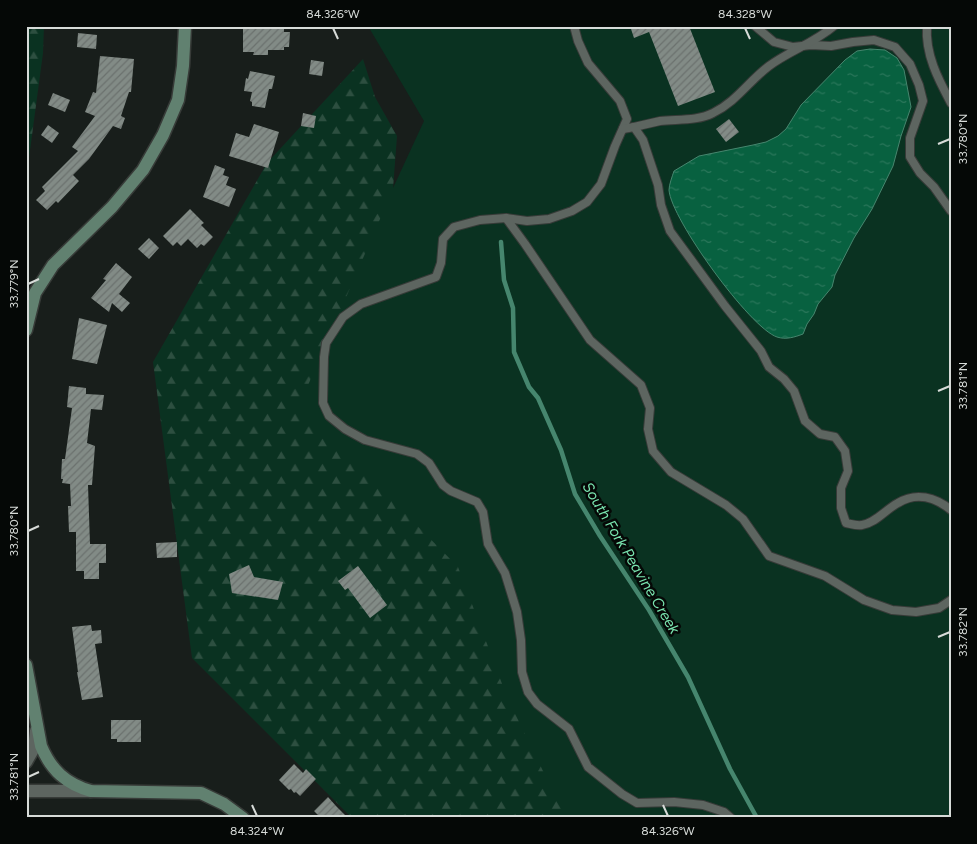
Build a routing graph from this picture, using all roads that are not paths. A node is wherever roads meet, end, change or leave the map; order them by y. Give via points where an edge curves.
1 (185, 26) edge
2 (574, 26) edge
3 (755, 26) edge
4 (834, 26) edge
5 (927, 26) edge
6 (801, 46) junction
7 (951, 103) edge
8 (634, 127) junction
9 (623, 129) junction
10 (951, 211) edge
11 (506, 218) junction
12 (26, 330) edge
13 (951, 510) edge
14 (951, 600) edge
15 (26, 665) edge
16 (36, 726) junction
17 (26, 762) edge
18 (26, 791) edge
19 (91, 791) junction
20 (243, 818) edge
21 (731, 818) edge

1 - 12 street via 178,100 163,135 143,170 112,207 53,265 35,293
2 - 9 lane via 588,63 620,101 627,119
3 - 6 lane via 774,42
4 - 6 lane
5 - 7 lane via 926,40 933,64
6 - 8 lane via 769,66 731,102 712,114
6 - 10 lane via 874,40 895,47 910,64 923,101 910,138 910,157
8 - 9 lane
8 - 13 lane via 646,148 670,231 769,367 794,391 805,421 820,434 835,437 845,452 848,471 841,488 841,508 846,523 862,525 881,516 898,502 917,496 941,502
9 - 11 lane via 601,184 587,202 549,219 527,221
11 - 14 lane via 590,340 641,385 650,408 648,429 653,451 671,472 743,519 769,556 826,576 864,600 892,610 916,612 939,608
11 - 21 lane via 454,227 443,239 436,277 361,304 343,317 326,343 323,403 330,416 345,428 365,440 417,454 429,463 443,485 477,502 483,512 488,544 505,573 517,612 522,672 528,692 536,704 569,729 588,767 637,803 703,805
15 - 16 street
16 - 17 street via 34,748
16 - 19 street via 51,767 78,787
18 - 19 street
19 - 20 street via 201,793

